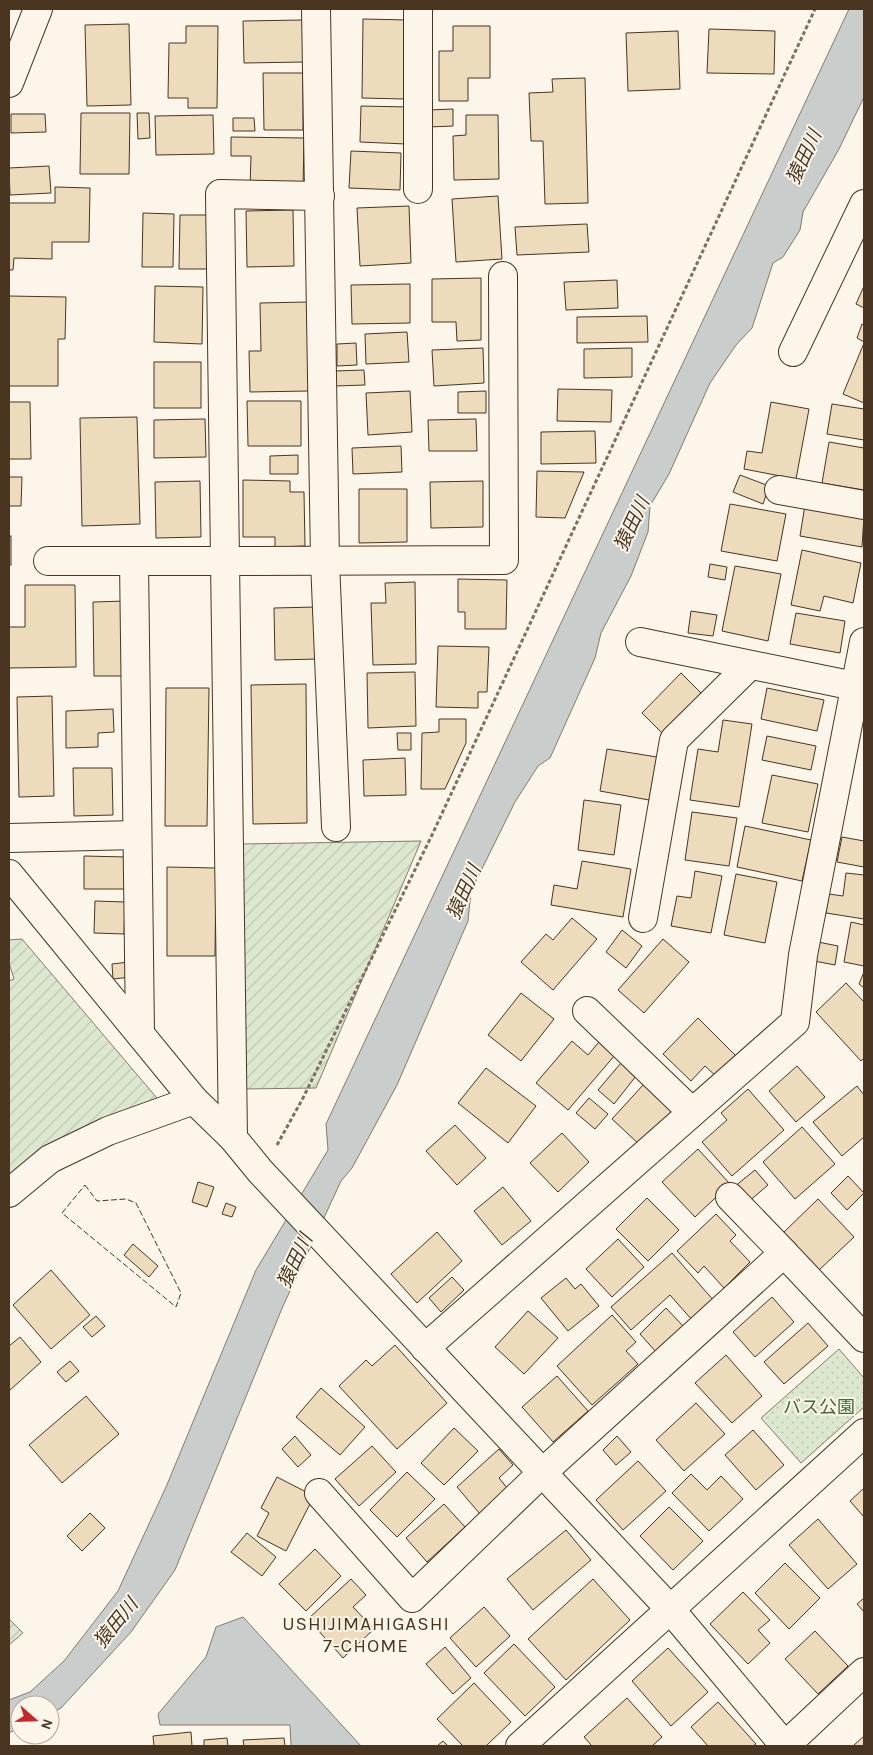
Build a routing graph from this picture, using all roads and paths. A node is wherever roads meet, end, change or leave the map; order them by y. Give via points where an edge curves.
1 (38, 9) edge
2 (316, 9) edge
3 (418, 9) edge
4 (815, 9) edge
5 (9, 83) edge
6 (418, 189) dead end
7 (320, 196) junction
8 (864, 204) edge
9 (503, 276) dead end
10 (793, 352) dead end
11 (780, 490) dead end
12 (864, 505) edge
13 (48, 561) dead end
14 (134, 561) junction
15 (225, 561) junction
16 (326, 562) junction
17 (640, 642) dead end
18 (864, 642) edge
19 (749, 666) junction
20 (860, 687) edge
21 (336, 826) dead end
22 (138, 835) junction
23 (9, 838) edge
24 (9, 874) edge
25 (643, 918) dead end
26 (587, 1011) dead end
27 (140, 1034) junction
28 (194, 1100) junction
29 (692, 1112) junction
30 (233, 1138) junction
31 (260, 1171) junction
32 (9, 1193) edge
33 (730, 1197) dead end
34 (784, 1253) junction
35 (864, 1338) edge
36 (426, 1348) junction
37 (864, 1433) edge
38 (542, 1473) junction
39 (319, 1493) dead end
40 (670, 1609) junction
41 (864, 1672) edge
42 (520, 1746) edge
43 (785, 1746) edge

1 - 5 street
2 - 7 street
3 - 6 street
4 - 31 path via 432,835 303,1098
7 - 15 street via 220,194
7 - 16 street
8 - 10 street
9 - 16 street via 504,560
11 - 12 street
13 - 14 street
14 - 15 street
14 - 22 street
15 - 16 street
15 - 30 street
16 - 21 street
17 - 19 street
18 - 20 street
19 - 20 street
19 - 25 street via 674,740
20 - 29 street via 834,789 803,955 795,1022
22 - 23 street
22 - 27 street
24 - 27 street
26 - 29 street
27 - 28 street
28 - 30 street
28 - 32 street via 108,1131 50,1159
29 - 36 street
30 - 31 street
31 - 36 street
33 - 34 street
34 - 35 street
34 - 38 street
36 - 38 street
37 - 40 street
38 - 39 street via 412,1598
38 - 40 street
40 - 42 street
40 - 43 street
41 - 43 street

